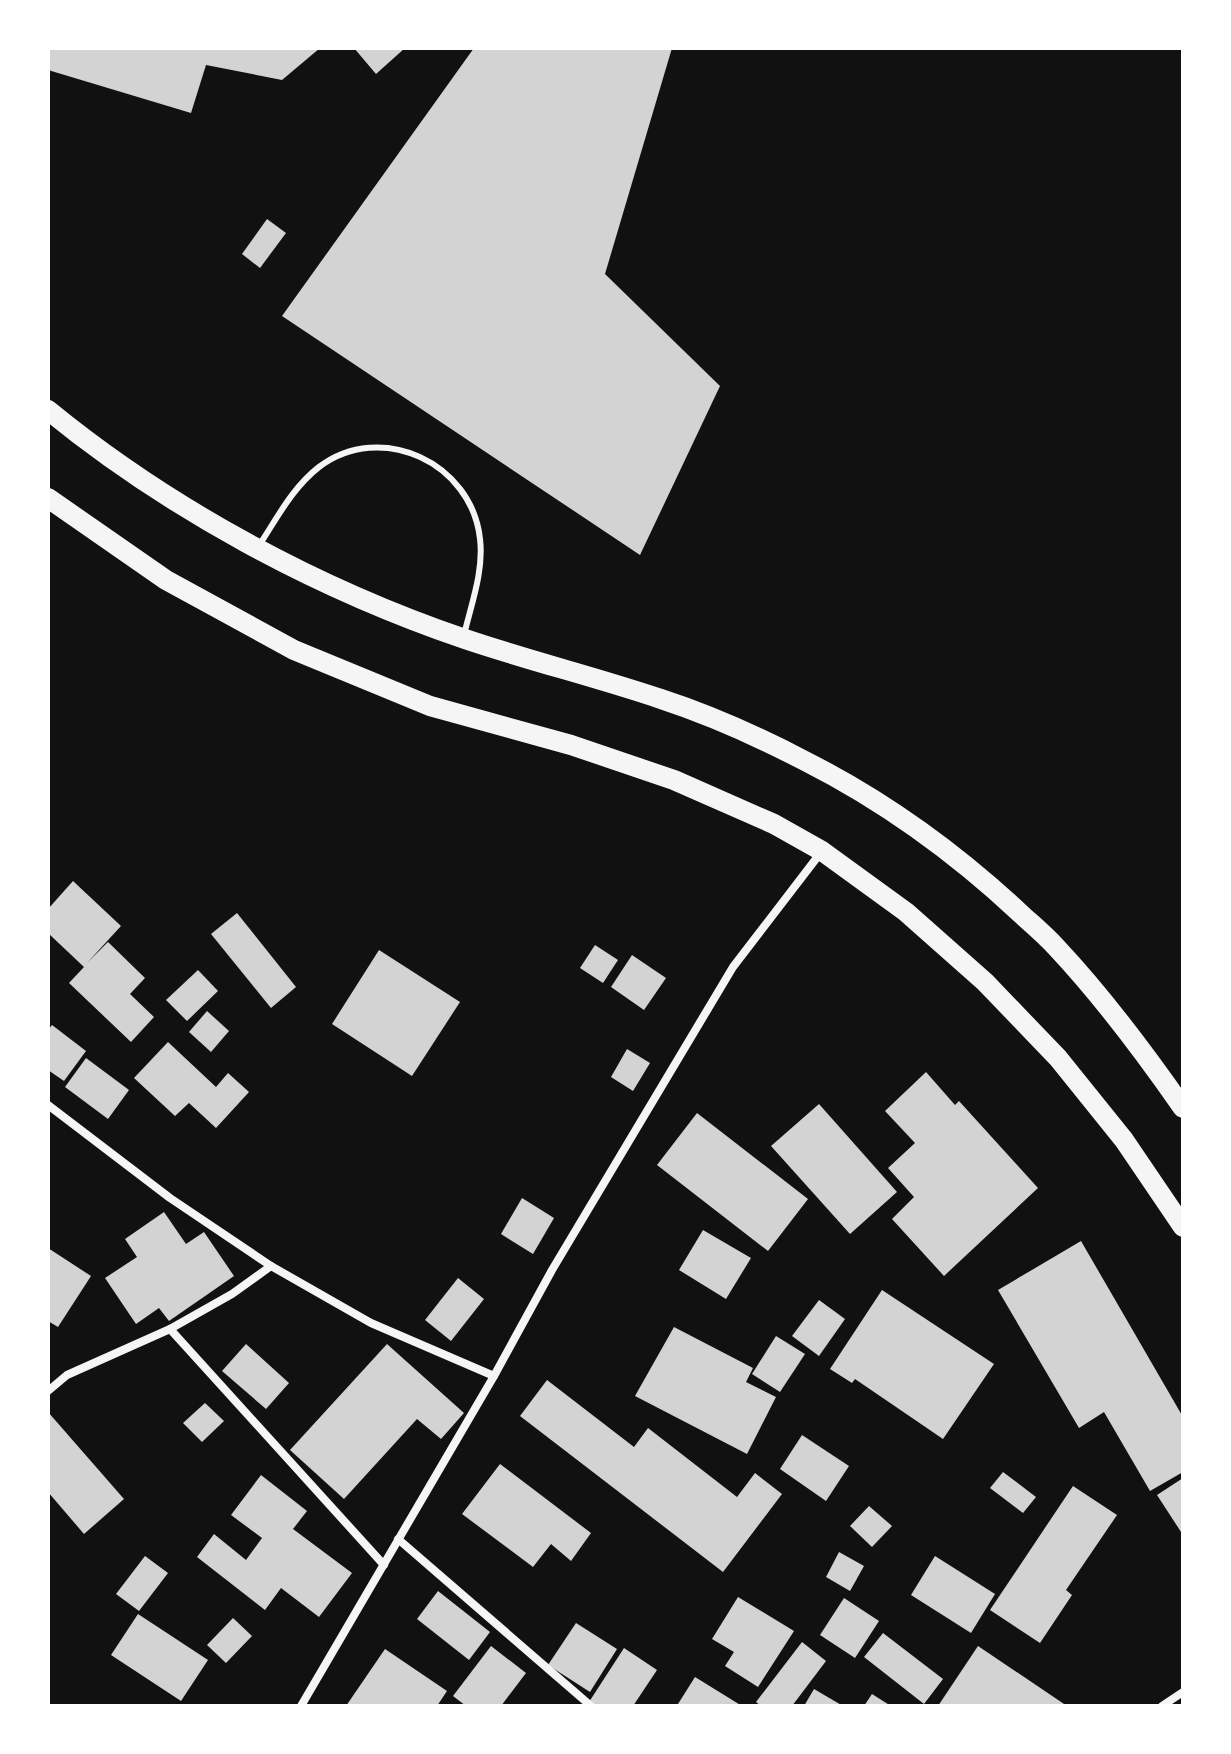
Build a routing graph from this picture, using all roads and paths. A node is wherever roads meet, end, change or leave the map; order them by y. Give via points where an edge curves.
1 (48, 410) edge
2 (48, 498) edge
3 (257, 548) junction
4 (463, 638) junction
5 (822, 851) junction
6 (48, 1105) edge
7 (1183, 1108) edge
8 (1183, 1227) edge
9 (271, 1266) junction
10 (170, 1329) junction
11 (494, 1376) junction
12 (48, 1391) edge
13 (398, 1539) junction
14 (384, 1565) junction
15 (1183, 1692) edge
16 (301, 1706) edge
17 (591, 1706) edge
18 (1162, 1706) edge

1 - 3 main road via 123,466
2 - 5 main road via 166,580 294,650 430,706 674,780
3 - 4 main road via 393,612
3 - 4 lane via 287,502 320,467 341,456 387,448 432,462 466,496 481,540
4 - 7 main road via 651,695 723,723 875,800 951,854 1055,946 1107,1005
5 - 8 main road via 906,912 1016,1014 1124,1140
5 - 11 street via 733,967
6 - 9 street
9 - 10 street
9 - 11 street via 371,1323
10 - 12 street via 67,1375
10 - 14 street
11 - 13 street
13 - 14 street
13 - 17 street
14 - 16 street
15 - 18 street

